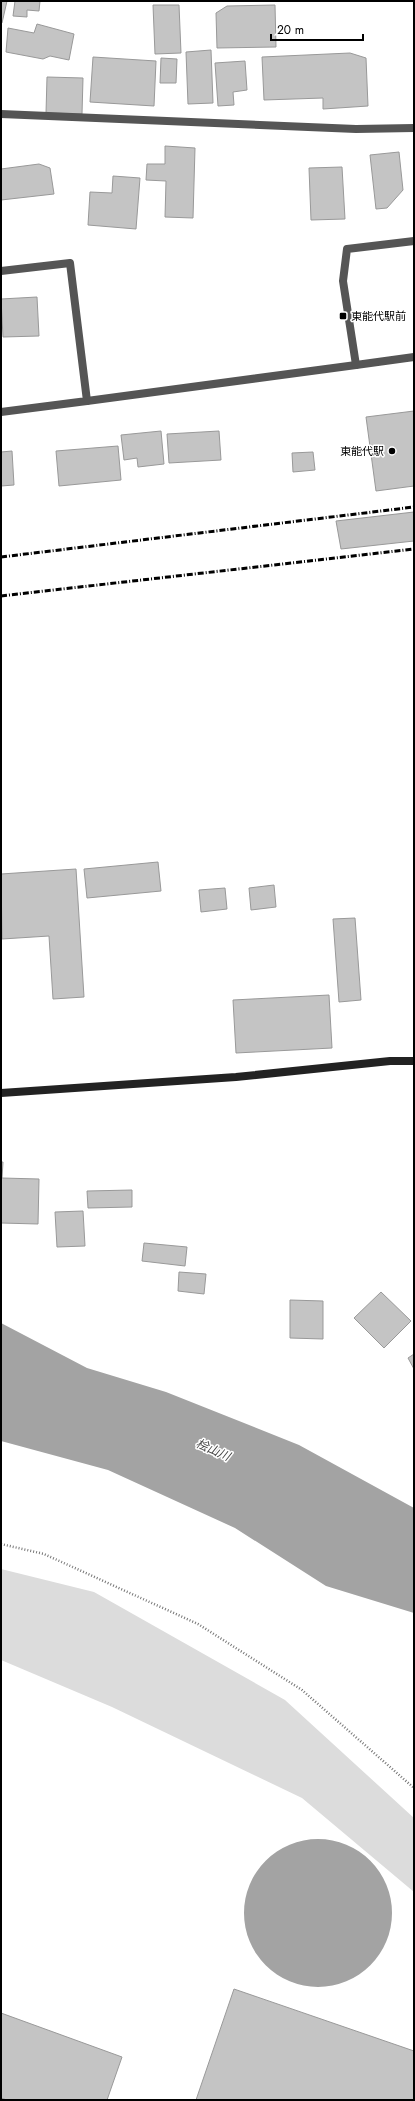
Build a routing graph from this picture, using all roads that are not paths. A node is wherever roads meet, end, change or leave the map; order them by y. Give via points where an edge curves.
1 (1, 114) edge
2 (414, 128) edge
3 (414, 241) edge
4 (1, 270) edge
5 (414, 357) edge
6 (356, 365) junction
7 (88, 401) junction
8 (1, 412) edge
9 (414, 1061) edge
10 (1, 1093) edge

1 - 2 street via 356,129
3 - 6 street via 347,249 344,280
4 - 7 street via 70,263
5 - 6 street
6 - 7 street
7 - 8 street
9 - 10 street via 390,1061 236,1077

